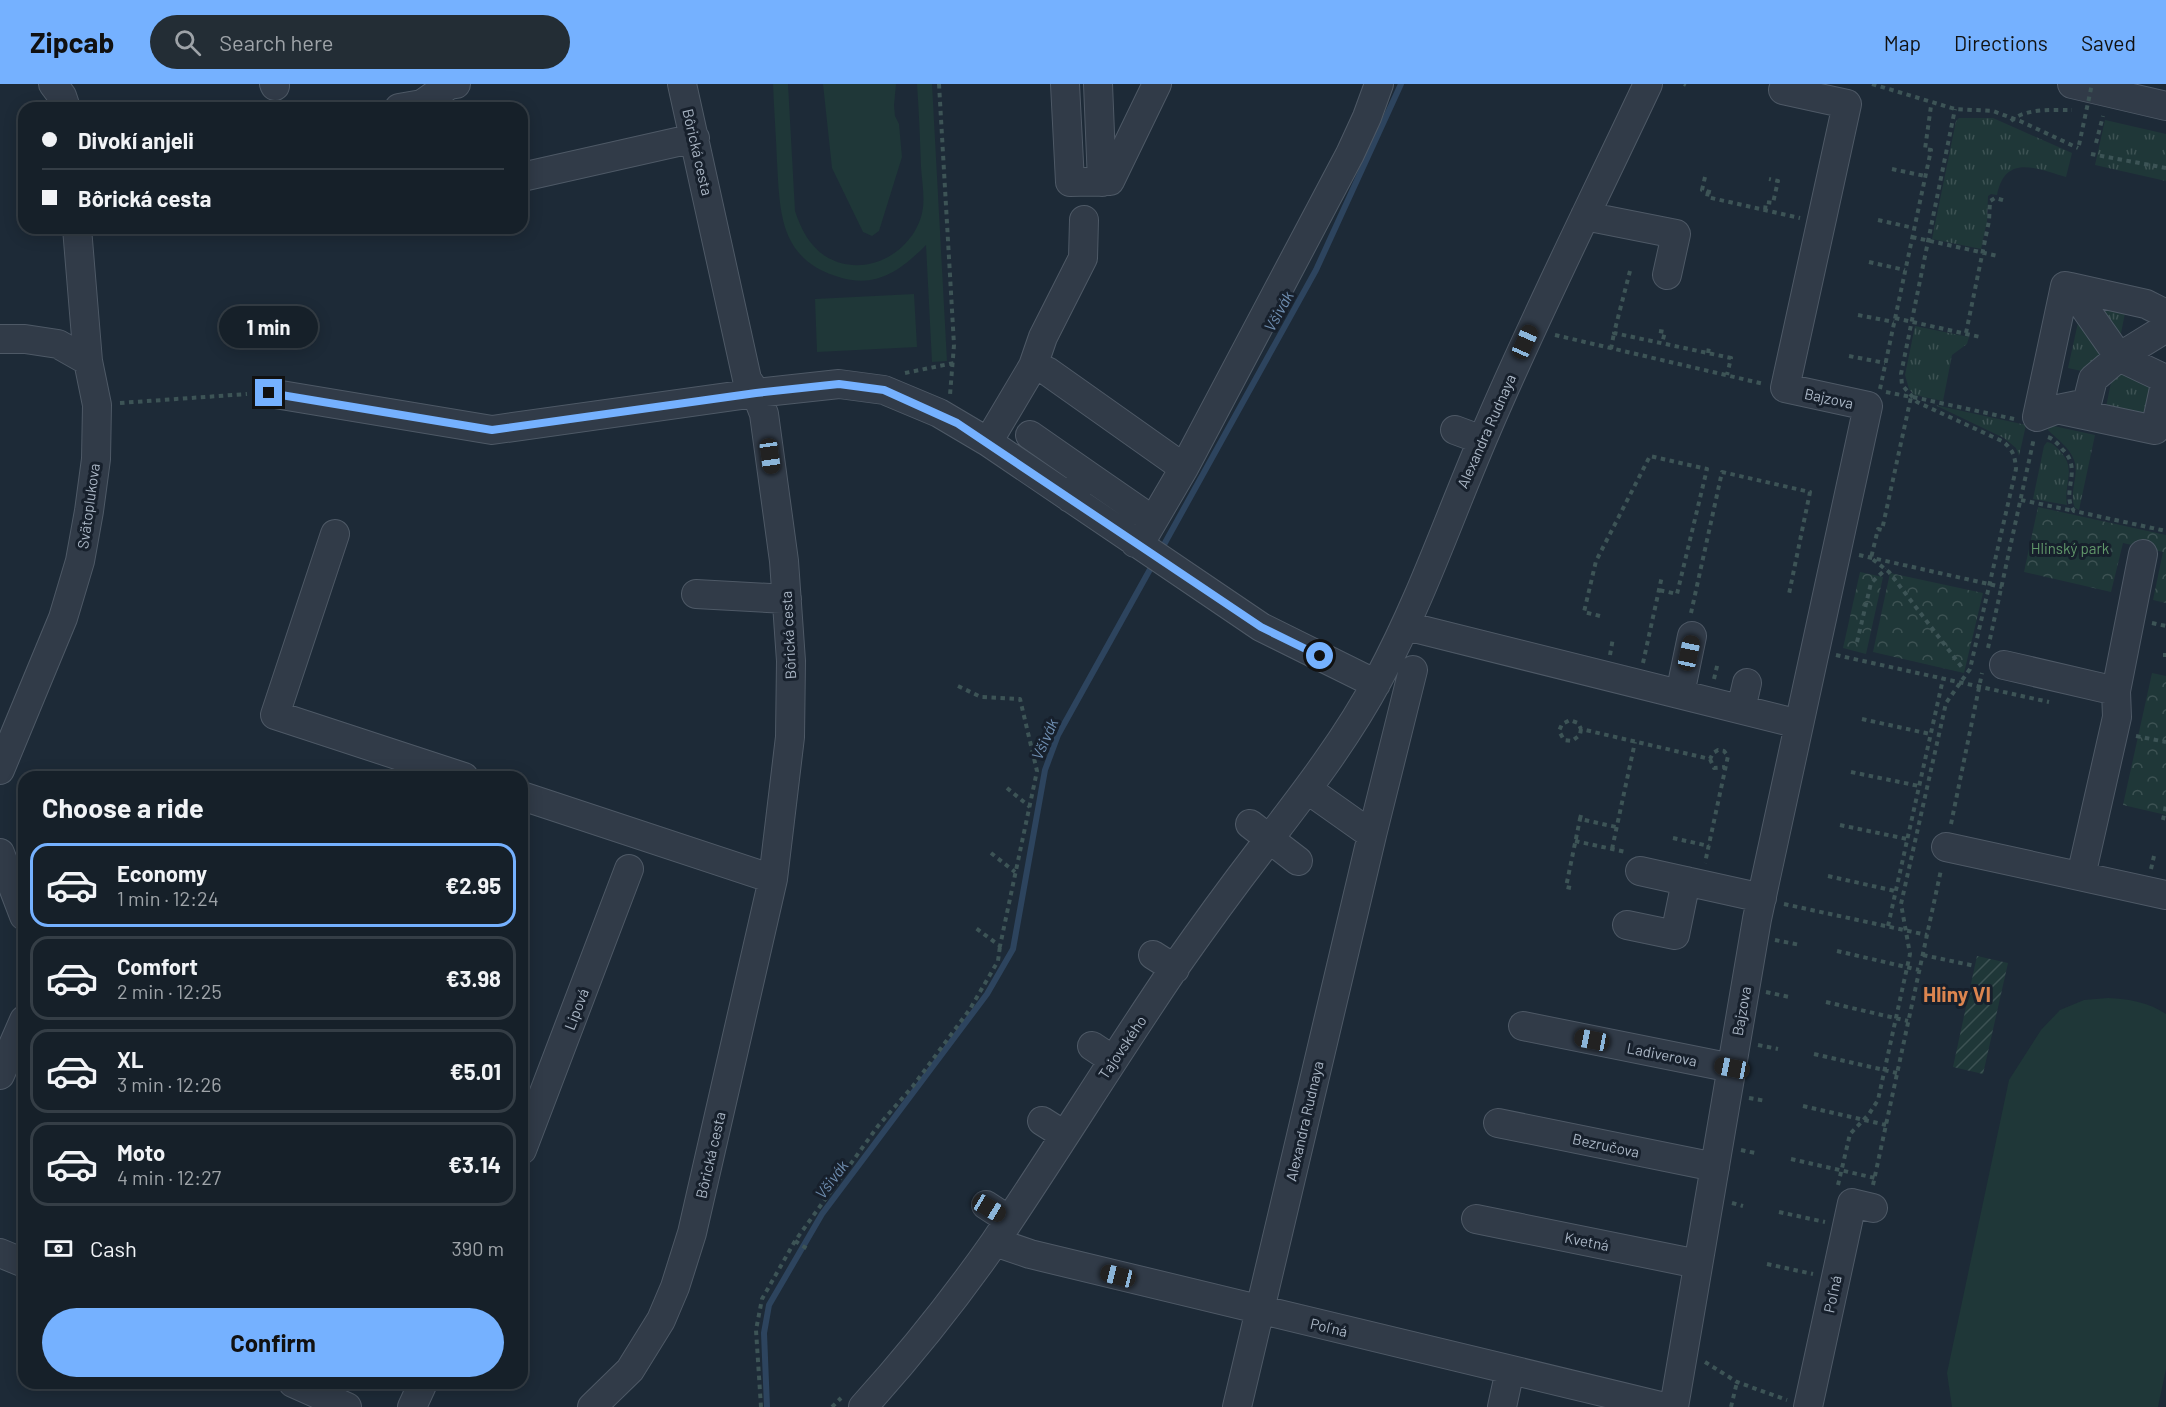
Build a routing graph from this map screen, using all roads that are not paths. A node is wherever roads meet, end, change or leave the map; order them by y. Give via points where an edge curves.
1 (53, 84) edge
2 (456, 84) edge
3 (682, 84) edge
4 (1065, 84) edge
5 (1098, 84) edge
6 (1157, 84) edge
7 (1648, 84) edge
8 (2072, 84) edge
9 (1375, 86) edge
10 (1783, 90) dead end
11 (64, 102) edge
12 (425, 102) edge
13 (2166, 106) edge
14 (695, 138) junction
15 (528, 176) edge
16 (1102, 182) junction
17 (1584, 200) junction
18 (1084, 220) dead end
19 (77, 234) edge
20 (1667, 275) dead end
21 (2070, 287) junction
22 (2166, 314) edge
23 (2166, 328) edge
24 (0, 339) edge
25 (2119, 357) junction
26 (88, 361) junction
27 (1047, 372) dead end
28 (2166, 378) edge
29 (269, 393) road end
30 (756, 393) junction
31 (2048, 413) junction
32 (1455, 430) dead end
33 (1492, 433) junction
34 (1030, 435) dead end
35 (988, 442) junction
36 (1184, 468) junction
37 (1086, 474) junction
38 (1070, 498) junction
39 (1141, 512) dead end
40 (335, 534) dead end
41 (1142, 548) junction
42 (2144, 554) dead end
43 (696, 594) dead end
44 (787, 599) junction
45 (1390, 636) junction
46 (1692, 636) road end
47 (1992, 661) road end
48 (1413, 670) dead end
49 (1376, 684) junction
50 (2115, 691) junction
51 (1680, 694) junction
52 (1799, 724) junction
53 (0, 770) edge
54 (446, 771) edge
55 (1300, 783) junction
56 (528, 798) edge
57 (1259, 831) junction
58 (1372, 835) junction
59 (1946, 847) road end
60 (0, 853) edge
61 (1298, 861) dead end
62 (629, 869) dead end
63 (1640, 871) dead end
64 (2081, 876) junction
65 (773, 879) junction
66 (1694, 883) junction
67 (2166, 895) edge
68 (18, 900) edge
69 (1768, 900) junction
70 (1627, 925) dead end
71 (1523, 1026) dead end
72 (18, 1034) edge
73 (1732, 1068) junction
74 (0, 1075) edge
75 (1498, 1123) dead end
76 (528, 1134) edge
77 (1715, 1167) junction
78 (1873, 1196) road end
79 (1476, 1219) dead end
80 (996, 1222) junction
81 (0, 1253) edge
82 (18, 1260) edge
83 (1698, 1264) junction
84 (1260, 1311) junction
85 (1510, 1370) junction
86 (306, 1389) edge
87 (420, 1389) edge
88 (1802, 1405) edge
89 (346, 1407) edge
90 (412, 1407) edge
91 (592, 1407) edge
92 (863, 1407) edge
93 (1237, 1407) edge
94 (1502, 1407) edge
95 (1665, 1407) edge
96 (1674, 1407) edge

1 - 11 street
2 - 12 street
3 - 14 street, Bôrická cesta
4 - 16 street via 1070,182
5 - 16 street
6 - 16 street via 1110,181
7 - 17 street, Alexandra Rudnaya via 1621,115
8 - 13 street
9 - 36 street via 1350,154
10 - 52 street, Bajzova via 1847,104 1785,388 1868,406
14 - 15 street
14 - 30 street, Bôrická cesta via 747,379
17 - 20 street via 1676,234
17 - 33 street, Alexandra Rudnaya via 1559,242 1537,293
18 - 35 street via 1083,258 1043,337 1034,366
19 - 26 street, Svätoplukova
21 - 22 street via 2146,304
21 - 25 street
21 - 31 street via 2065,286
23 - 25 street
24 - 26 street via 58,344
25 - 28 street
25 - 31 street via 2092,379 2087,403
26 - 53 street, Svätoplukova via 97,405 96,459 80,561 63,618
27 - 36 street
28 - 31 street via 2155,430 2140,435
29 - 30 street via 492,430
30 - 35 street via 839,384 884,390 939,413
30 - 44 street, Bôrická cesta via 764,414
32 - 33 street
33 - 45 street, Alexandra Rudnaya via 1461,489 1455,532
34 - 37 street
35 - 38 street
36 - 41 street via 1146,533
37 - 38 street
37 - 39 street
38 - 41 street
40 - 54 street via 275,715
41 - 49 street via 1261,627
42 - 50 street
43 - 44 street
44 - 65 street, Bôrická cesta via 790,736
45 - 49 street, Alexandra Rudnaya
45 - 51 street via 1520,648
46 - 51 street
47 - 50 street
48 - 58 street, Alexandra Rudnaya
49 - 55 street, Tajovského via 1330,738
50 - 64 street via 2116,717
51 - 52 street via 1744,696
52 - 69 street, Bajzova
55 - 57 street, Tajovského
55 - 58 street
56 - 65 street
57 - 61 street
57 - 80 street, Tajovského via 1164,962 1053,1128
58 - 84 street, Alexandra Rudnaya
59 - 64 street
60 - 68 street
62 - 76 street, Lipová
63 - 66 street
64 - 67 street
65 - 91 street, Bôrická cesta via 692,1233 675,1287 661,1320 630,1370
66 - 69 street
66 - 70 street via 1675,935
69 - 73 street, Bajzova
71 - 73 street, Ladiverova
72 - 74 street
73 - 77 street, Bajzova
75 - 77 street, Bezručova
77 - 83 street, Bajzova
78 - 88 street, Poľná via 1852,1203
79 - 83 street, Kvetná
80 - 84 street, Poľná via 1030,1254
80 - 92 street, Tajovského via 946,1308
81 - 82 street
83 - 96 street, Bajzova
84 - 85 street, Poľná
84 - 93 street, Alexandra Rudnaya
85 - 94 street
85 - 95 street, Poľná
86 - 89 street
87 - 90 street

